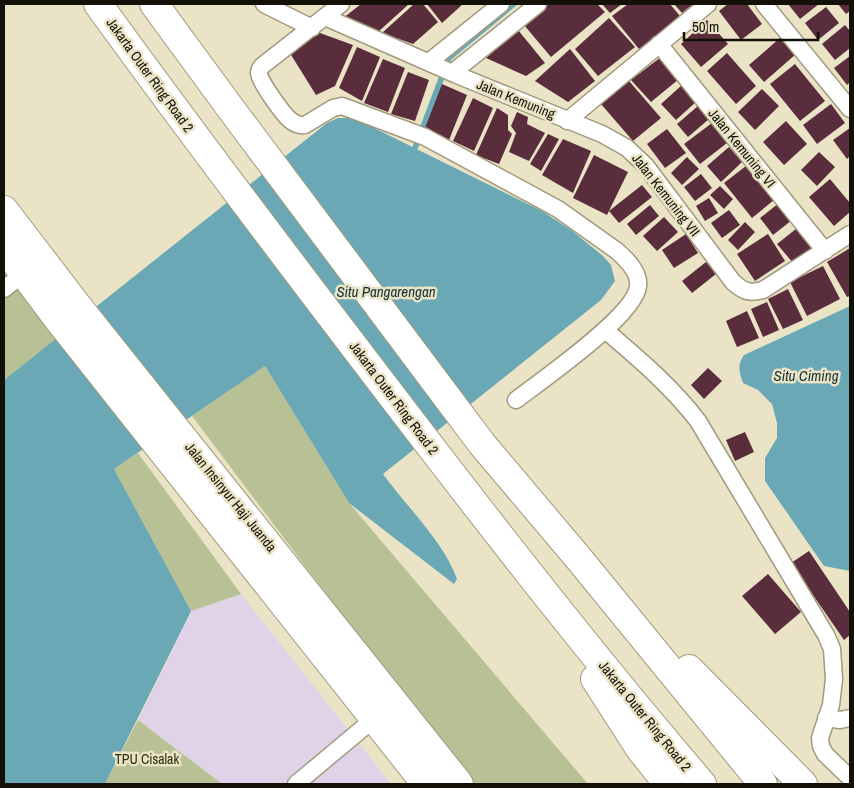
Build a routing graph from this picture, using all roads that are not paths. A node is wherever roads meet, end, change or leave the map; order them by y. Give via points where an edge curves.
1 (98, 4) edge
2 (154, 4) edge
3 (264, 4) edge
4 (341, 4) edge
5 (501, 4) edge
6 (538, 4) edge
7 (708, 4) edge
8 (764, 4) edge
9 (325, 17) junction
10 (312, 28) junction
11 (658, 44) junction
12 (442, 68) junction
13 (850, 109) edge
14 (567, 120) junction
15 (4, 210) edge
16 (850, 234) edge
17 (4, 248) edge
18 (825, 251) junction
19 (14, 281) edge
20 (65, 309) junction
21 (605, 330) junction
22 (516, 400) dead end
23 (199, 477) junction
24 (580, 560) junction
25 (523, 566) junction
26 (374, 718) junction
27 (826, 718) junction
28 (850, 718) edge
29 (850, 778) edge
30 (296, 784) edge
31 (426, 784) edge
32 (459, 784) edge
33 (668, 784) edge
34 (702, 784) edge
35 (763, 784) edge
36 (803, 784) edge

1 - 25 highway, Jakarta Outer Ring Road 2 via 197,140
2 - 24 highway via 482,444
3 - 10 street
4 - 9 street
5 - 12 street
6 - 12 street
7 - 11 street, Jalan Kemuning
8 - 13 street
9 - 10 street
9 - 12 street, Jalan Kemuning
10 - 21 street via 262,66 259,72 272,98 286,116 300,126 333,108 344,107 425,137 558,209 626,259 639,283 632,303
11 - 14 street, Jalan Kemuning
11 - 18 street, Jalan Kemuning VI
12 - 14 street, Jalan Kemuning
14 - 18 street, Jalan Kemuning VII via 617,141 636,154 741,289 747,292 763,290
15 - 20 highway, Jalan Insinyur Haji Juanda
16 - 18 street
17 - 19 highway, Jalan Insinyur Haji Juanda
19 - 20 highway, Jalan Insinyur Haji Juanda
20 - 23 highway, Jalan Insinyur Haji Juanda
21 - 22 street
21 - 27 street via 667,386 698,420 816,616 832,649 834,663 834,693
23 - 26 highway, Jalan Insinyur Haji Juanda
23 - 32 highway, Jalan Insinyur Haji Juanda
24 - 35 highway
24 - 36 highway
25 - 33 highway via 640,749
25 - 34 highway, Jakarta Outer Ring Road 2
26 - 30 street
26 - 31 highway, Jalan Insinyur Haji Juanda
27 - 28 street
27 - 29 street via 821,746

